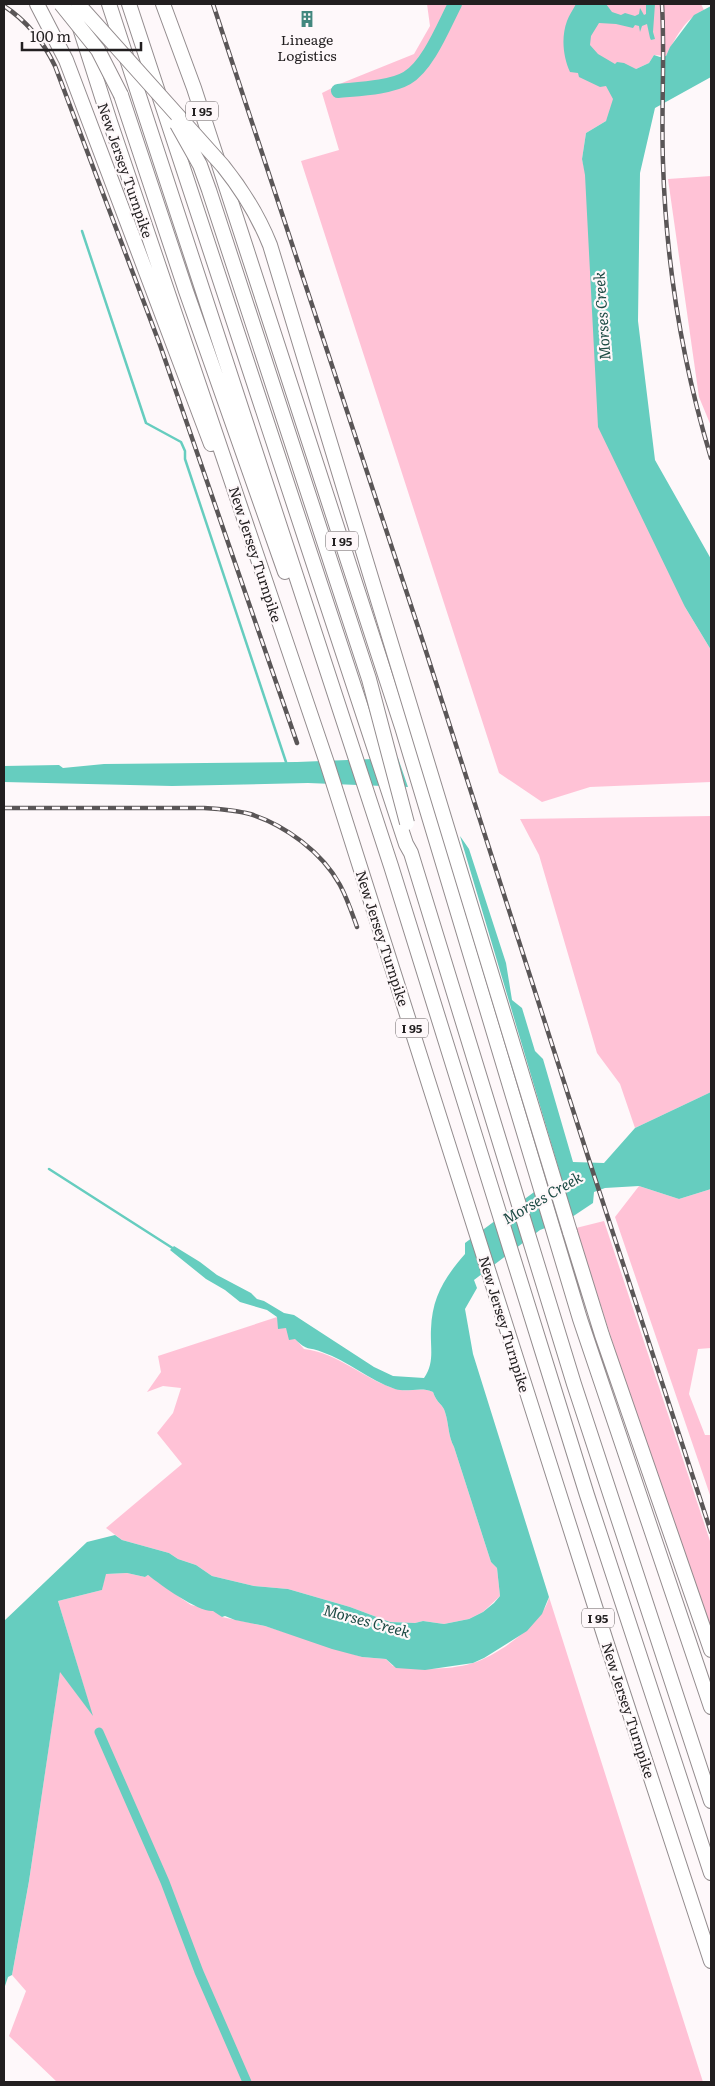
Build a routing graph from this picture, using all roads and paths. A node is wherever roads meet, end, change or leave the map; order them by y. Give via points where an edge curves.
1 (37, 4) edge
2 (62, 4) edge
3 (73, 4) edge
4 (78, 4) edge
5 (109, 4) edge
6 (129, 4) edge
7 (163, 4) edge
8 (139, 74) junction
9 (273, 521) junction
10 (247, 530) junction
11 (408, 848) junction
12 (711, 1650) edge
13 (711, 1707) edge
14 (711, 1802) edge
15 (711, 1874) edge
16 (711, 1961) edge

1 - 10 highway via 66,60 166,330
2 - 9 highway, bridge via 98,50 121,95 186,291
3 - 10 highway, New Jersey Turnpike / I 95
4 - 8 highway, bridge
5 - 9 highway, New Jersey Turnpike / I 95
6 - 11 highway, I 95
7 - 13 highway, I 95 via 238,219 402,727 580,1319
8 - 11 highway, bridge via 177,124 209,190 369,679 412,838
8 - 12 highway, bridge via 238,185 252,205 270,245 602,1335
9 - 15 highway, New Jersey Turnpike / I 95 via 321,652 391,866 587,1495
10 - 16 highway, New Jersey Turnpike / I 95 via 360,866
11 - 14 highway, I 95 via 530,1242

